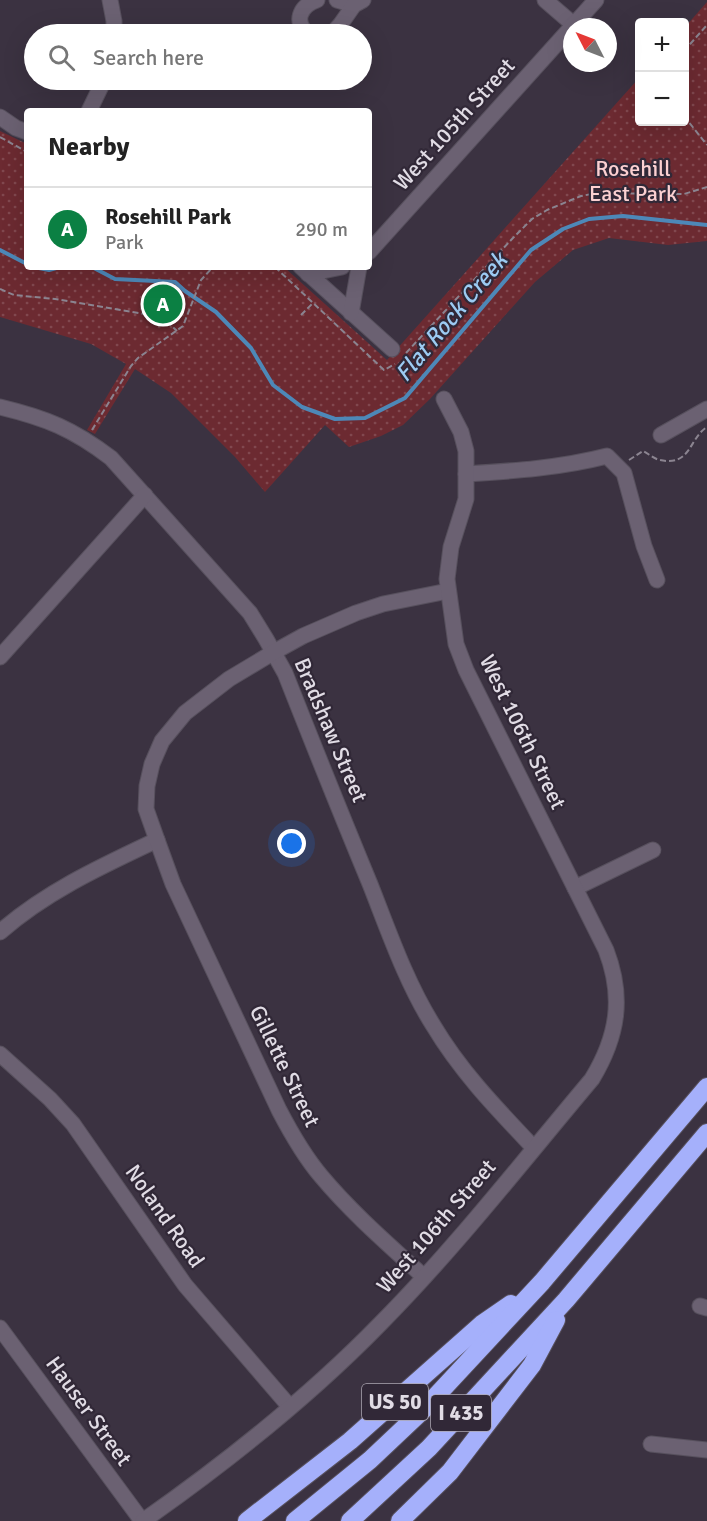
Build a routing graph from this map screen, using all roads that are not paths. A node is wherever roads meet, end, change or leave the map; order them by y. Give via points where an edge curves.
1 (110, 0) edge
2 (317, 0) edge
3 (337, 0) edge
4 (545, 0) edge
5 (596, 0) edge
6 (358, 2) edge
7 (566, 18) edge
8 (580, 18) edge
9 (114, 24) edge
10 (300, 24) edge
11 (342, 24) edge
12 (563, 37) edge
13 (99, 90) edge
14 (90, 108) edge
15 (0, 117) edge
16 (24, 131) edge
17 (372, 249) edge
18 (304, 270) edge
19 (358, 270) edge
20 (351, 312) junction
21 (396, 357) road end
22 (444, 399) dead end
23 (0, 407) edge
24 (707, 409) edge
25 (661, 435) dead end
26 (466, 474) junction
27 (145, 495) junction
28 (657, 580) dead end
29 (448, 591) junction
30 (273, 652) junction
31 (0, 657) edge
32 (157, 840) junction
33 (654, 850) dead end
34 (575, 888) junction
35 (0, 932) edge
36 (0, 1054) edge
37 (707, 1087) edge
38 (707, 1133) edge
39 (534, 1148) junction
40 (423, 1276) junction
41 (542, 1282) junction
42 (566, 1300) junction
43 (0, 1328) edge
44 (290, 1407) junction
45 (651, 1444) dead end
46 (707, 1450) edge
47 (143, 1521) edge
48 (247, 1521) edge
49 (295, 1521) edge
50 (350, 1521) edge
51 (400, 1521) edge

1 - 9 street
2 - 10 street via 304,7
3 - 6 street
4 - 7 street
5 - 8 street, West 105th Street
6 - 11 street
12 - 17 street, West 105th Street
13 - 14 street
15 - 16 street
18 - 20 street
19 - 20 street
20 - 21 street
22 - 26 street, West 106th Street via 461,432
23 - 27 street, Bradshaw Street via 45,419 87,439 111,458
24 - 25 street
26 - 28 street via 562,466 607,456 624,473
26 - 29 street, West 106th Street via 466,499 448,563
27 - 30 street, Bradshaw Street via 244,606
27 - 31 street
29 - 30 street, Gillette Street via 356,613
29 - 34 street, West 106th Street via 456,644 466,670
30 - 32 street, Gillette Street via 197,703 162,741 147,786 146,809
30 - 39 street, Bradshaw Street via 432,1024 485,1098
32 - 35 street via 47,896
32 - 40 street, Gillette Street via 173,884 297,1142 353,1212
33 - 34 street
34 - 39 street, West 106th Street via 611,962 616,987 615,1022 608,1050 592,1079
36 - 44 street, Noland Road via 73,1124 185,1285
37 - 41 highway, I 435
38 - 42 highway, I 435
39 - 40 street, West 106th Street
40 - 44 street, West 106th Street via 343,1360
41 - 48 highway, US 50 via 482,1324 350,1441
41 - 49 highway, I 435 via 423,1410 370,1460
42 - 50 highway, I 435 via 429,1448
42 - 51 highway via 532,1365 450,1472
43 - 47 street, Hauser Street
44 - 47 street, West 106th Street via 197,1483
45 - 46 street

